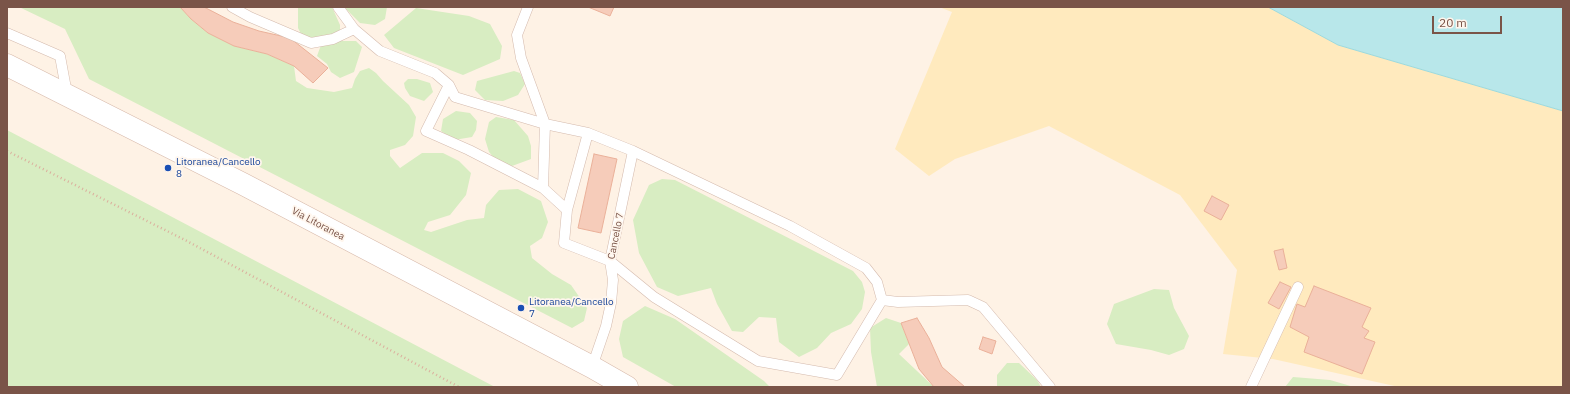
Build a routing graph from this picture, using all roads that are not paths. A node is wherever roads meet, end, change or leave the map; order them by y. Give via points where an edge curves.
1 (232, 7) edge
2 (338, 7) edge
3 (528, 7) edge
4 (354, 29) junction
5 (7, 33) edge
6 (7, 65) edge
7 (449, 85) junction
8 (67, 96) junction
9 (545, 124) junction
10 (588, 133) junction
11 (633, 151) junction
12 (543, 188) junction
13 (567, 210) junction
14 (610, 261) junction
15 (1298, 287) dead end
16 (882, 300) junction
17 (592, 367) junction
18 (627, 387) edge
19 (1050, 387) edge
20 (1251, 387) edge

1 - 4 lane via 311,43 333,39
2 - 4 lane
3 - 9 lane via 517,35 521,58
4 - 7 lane via 380,51 435,73
5 - 8 lane via 60,56
6 - 8 main road, Via Litoranea
7 - 9 lane via 455,97
7 - 12 lane via 426,131
8 - 17 main road, Via Litoranea via 243,184
9 - 10 lane
9 - 12 lane
10 - 11 lane
10 - 13 lane
11 - 14 lane, Cancello 7
11 - 16 lane via 790,226 866,268 877,282
12 - 13 lane
13 - 14 lane via 564,243
14 - 16 lane via 654,297 758,361 837,375
14 - 17 lane, Cancello 7 via 611,303
15 - 20 lane
16 - 19 lane via 968,300 983,307
17 - 18 main road, Via Litoranea

